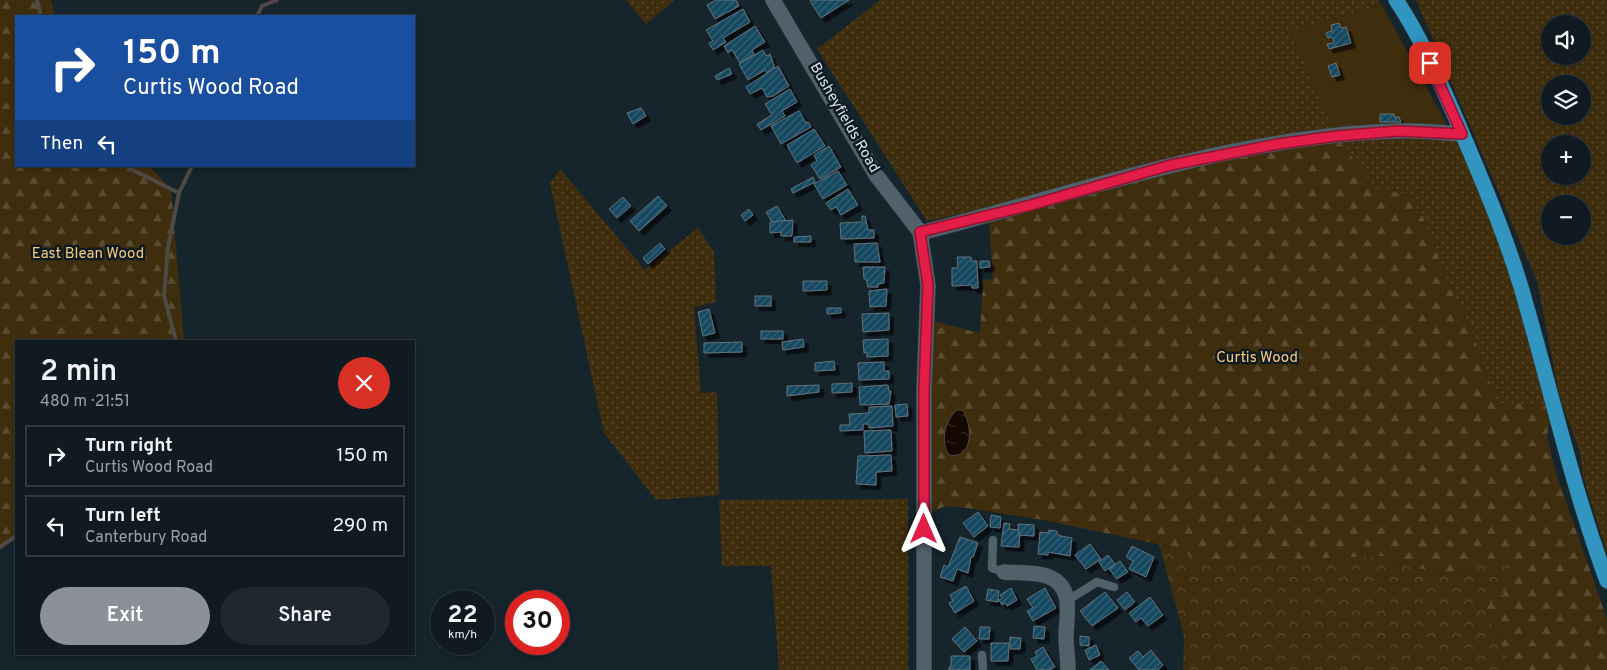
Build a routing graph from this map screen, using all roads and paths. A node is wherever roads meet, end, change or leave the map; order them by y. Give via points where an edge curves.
1 (774, 0) edge
2 (1396, 0) edge
3 (1462, 134) junction
4 (922, 233) junction
5 (993, 540) dead end
6 (1004, 572) joint
7 (1607, 581) edge
8 (1114, 587) dead end
9 (1068, 600) junction
10 (982, 655) dead end
11 (924, 670) edge
12 (983, 670) edge
13 (1068, 670) edge

1 - 4 street, Busheyfields Road via 876,175
2 - 3 main road via 1439,80
3 - 4 street via 1398,131 1278,144 1171,165
3 - 7 main road via 1494,211 1525,300 1568,464
4 - 11 street via 928,285 924,390
5 - 6 lane via 992,568
6 - 9 street via 1044,575 1056,580 1064,588
8 - 9 lane via 1097,582
9 - 13 street
10 - 12 lane

